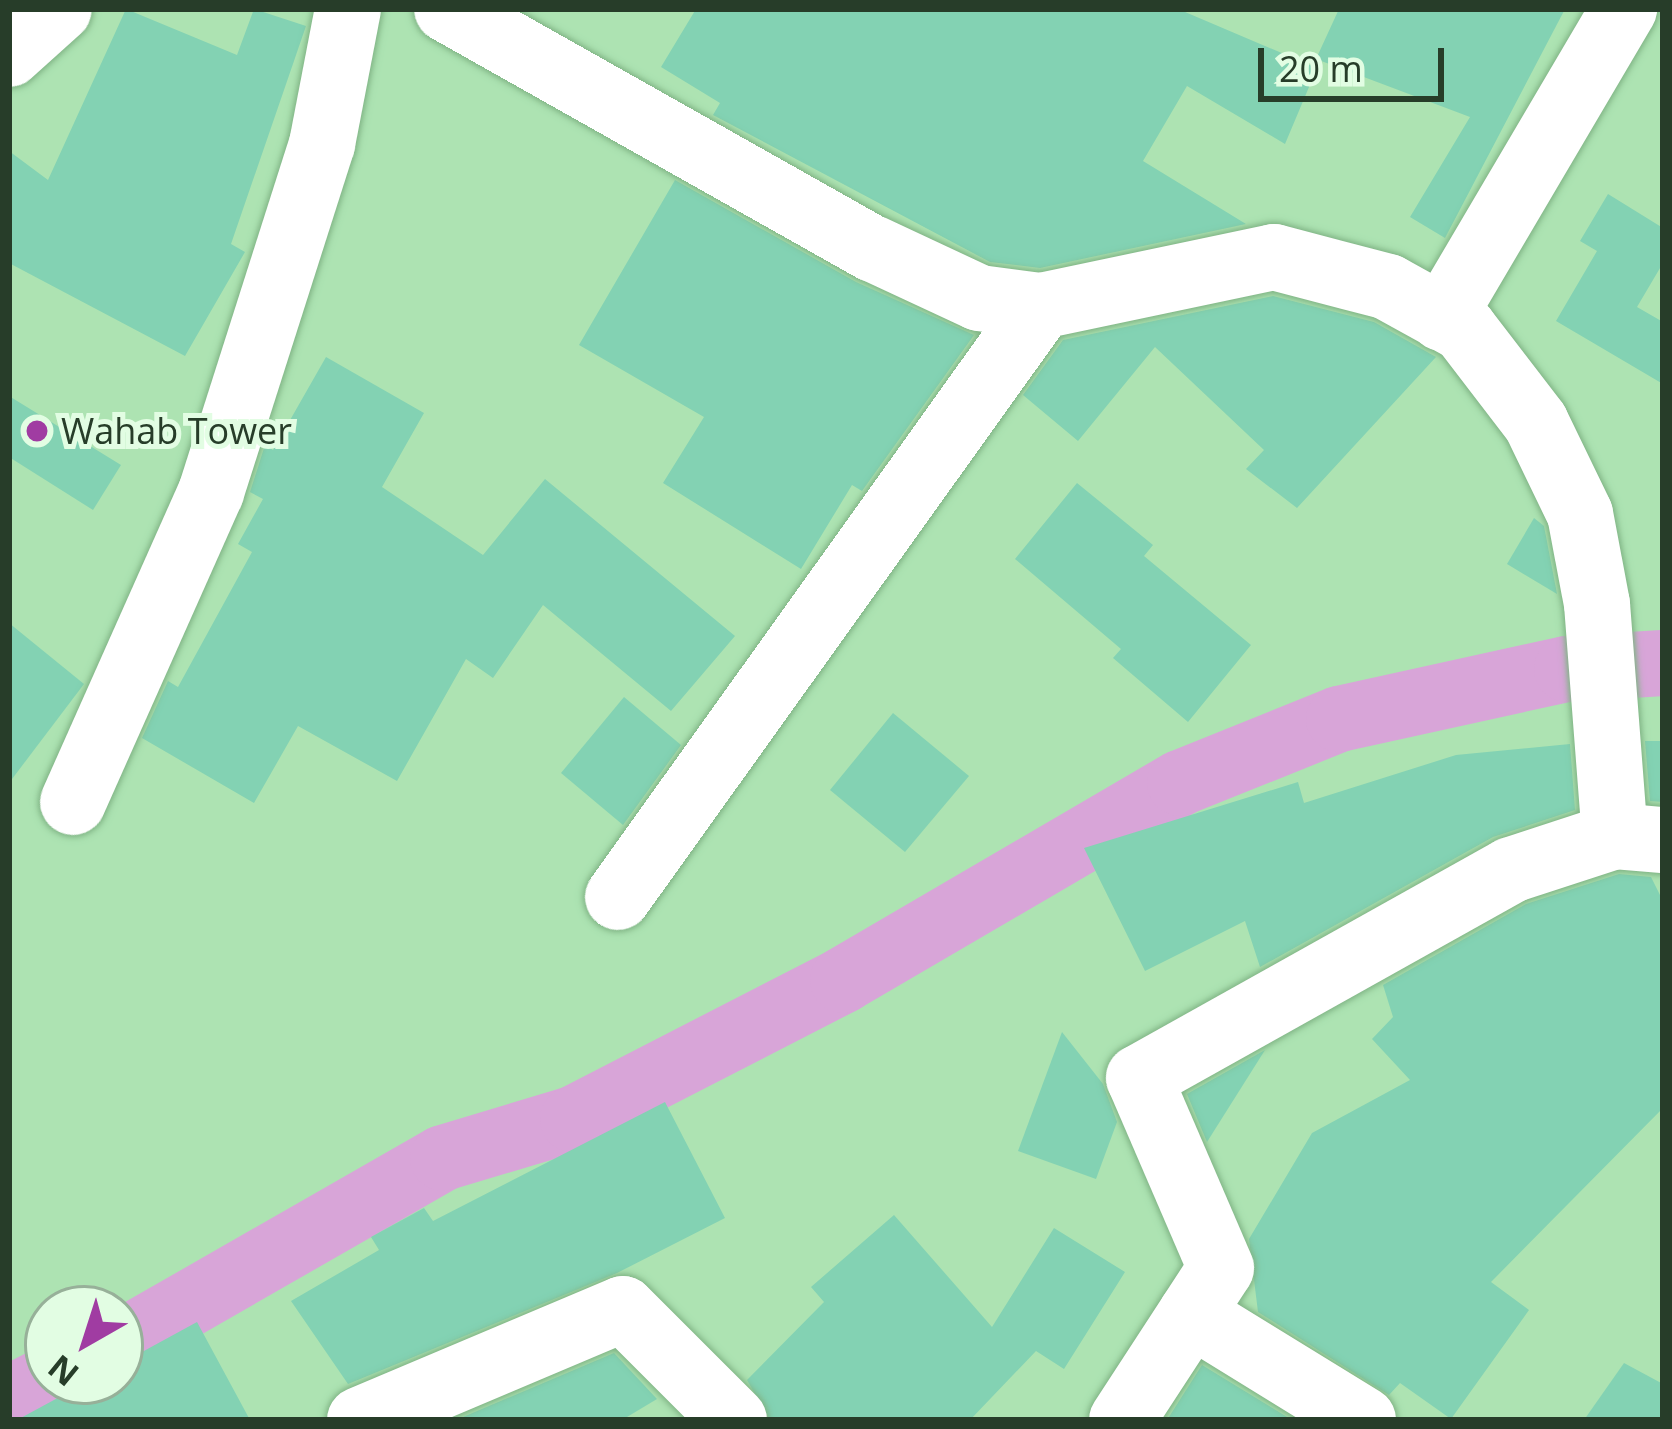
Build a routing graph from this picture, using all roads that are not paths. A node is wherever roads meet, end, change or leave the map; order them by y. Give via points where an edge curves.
1 (348, 9) edge
2 (447, 9) edge
3 (1624, 9) edge
4 (1041, 306) junction
5 (1442, 318) junction
6 (73, 802) dead end
7 (1639, 838) edge
8 (618, 897) dead end
9 (1192, 1314) junction
10 (360, 1420) edge
11 (734, 1420) edge
12 (1122, 1420) edge
13 (1364, 1420) edge

1 - 6 street via 322,144 211,492
2 - 4 street via 872,248 979,298
3 - 5 street
4 - 5 street via 1274,257 1388,287
4 - 8 street
5 - 7 street via 1464,329 1536,423 1580,514 1597,604 1603,708
7 - 9 street via 1510,870 1139,1078 1221,1268
9 - 12 street
9 - 13 street
10 - 11 street via 623,1309

